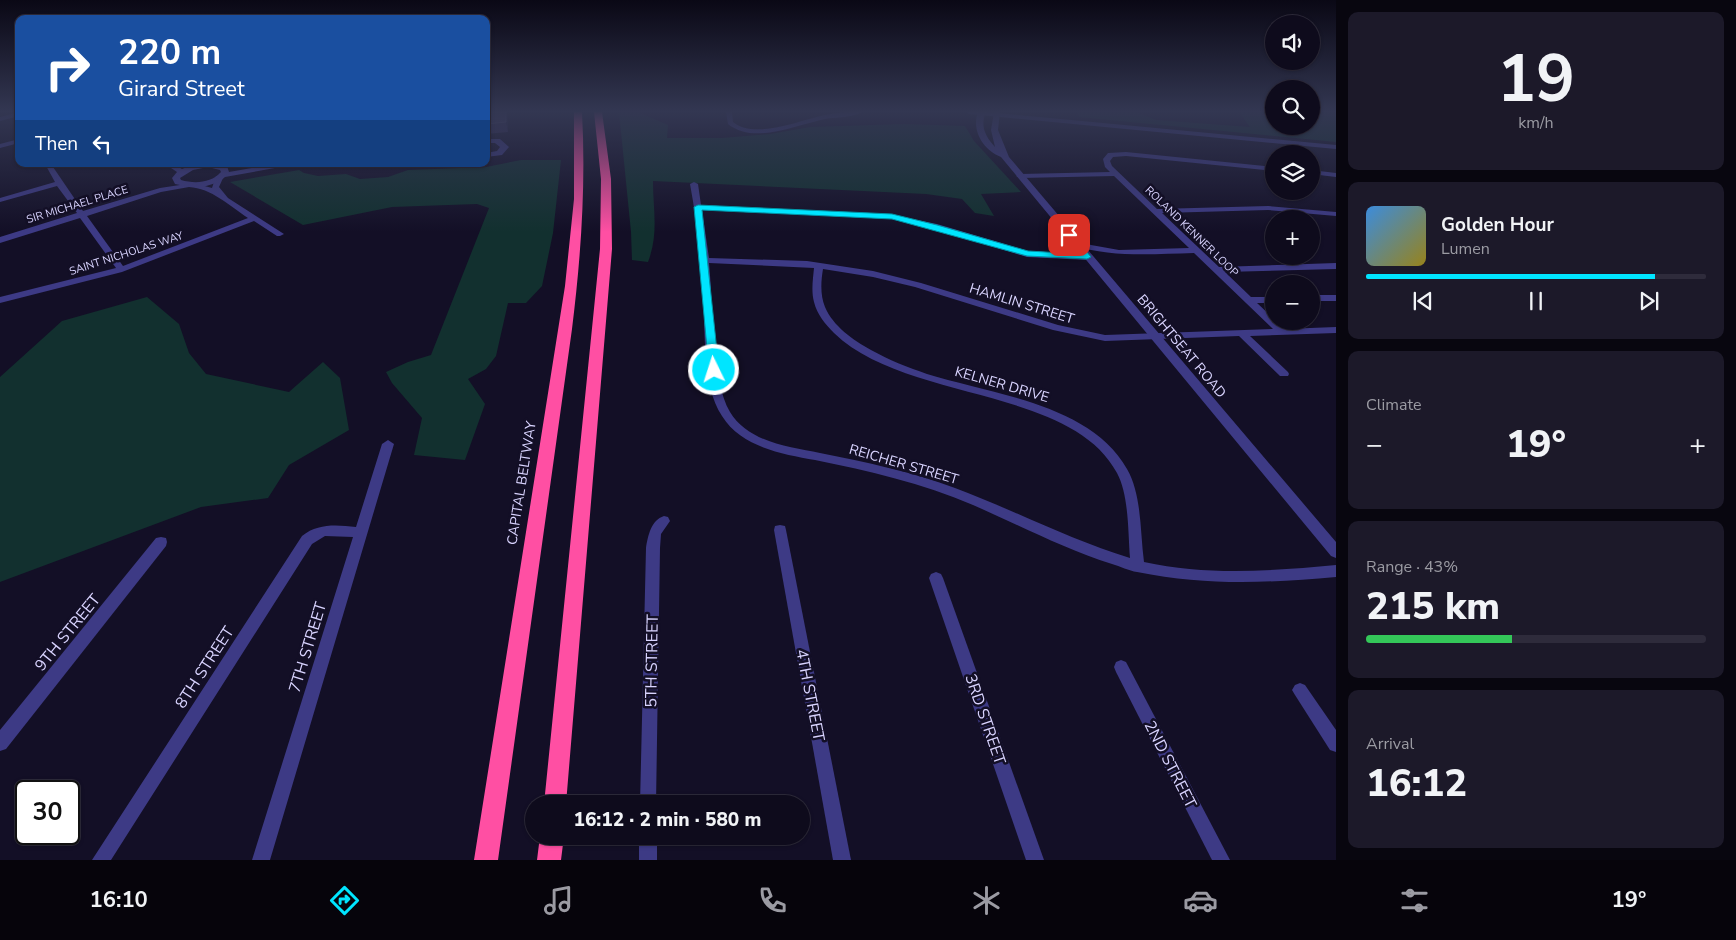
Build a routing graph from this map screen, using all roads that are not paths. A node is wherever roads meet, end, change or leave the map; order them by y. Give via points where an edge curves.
1 (580, 152) edge
2 (603, 152) edge
3 (608, 152) edge
4 (997, 152) edge
5 (1002, 152) edge
6 (1005, 158) junction
7 (50, 167) edge
8 (172, 167) edge
9 (194, 167) edge
10 (209, 167) edge
11 (244, 167) edge
12 (267, 167) edge
13 (1265, 168) edge
14 (1114, 172) junction
15 (1320, 173) edge
16 (222, 174) junction
17 (1018, 174) junction
18 (179, 175) junction
19 (1336, 175) edge
20 (606, 179) junction
21 (58, 183) junction
22 (694, 184) dead end
23 (191, 185) junction
24 (160, 190) junction
25 (219, 193) junction
26 (0, 200) edge
27 (698, 207) junction
28 (1155, 211) junction
29 (81, 214) junction
30 (1336, 214) edge
31 (255, 218) junction
32 (1161, 218) junction
33 (1336, 221) edge
34 (280, 234) dead end
35 (0, 240) edge
36 (1075, 242) junction
37 (1195, 250) junction
38 (1112, 253) junction
39 (1089, 259) junction
40 (704, 260) junction
41 (819, 266) junction
42 (1336, 266) edge
43 (121, 269) junction
44 (1216, 270) junction
45 (1320, 298) edge
46 (1336, 298) edge
47 (0, 300) edge
48 (1248, 300) junction
49 (1265, 300) edge
50 (1336, 330) edge
51 (1281, 331) junction
52 (1241, 333) junction
53 (1155, 337) junction
54 (1284, 374) dead end
55 (388, 444) dead end
56 (664, 521) dead end
57 (780, 530) dead end
58 (360, 532) junction
59 (161, 542) dead end
60 (1336, 552) edge
61 (1138, 567) junction
62 (1336, 571) edge
63 (936, 578) dead end
64 (1121, 667) dead end
65 (1300, 690) dead end
66 (0, 743) edge
67 (1336, 744) edge
68 (556, 795) edge
69 (648, 795) edge
70 (551, 845) edge
71 (648, 845) edge
72 (102, 860) edge
73 (261, 860) edge
74 (486, 860) edge
75 (549, 860) edge
76 (648, 860) edge
77 (842, 860) edge
78 (1035, 860) edge
79 (1221, 860) edge

1 - 74 highway, CAPITAL BELTWAY via 579,207 570,302
2 - 20 highway
3 - 20 highway
4 - 6 street, BRIGHTSEAT ROAD
5 - 6 street, BRIGHTSEAT ROAD
6 - 17 street, BRIGHTSEAT ROAD
7 - 21 street
8 - 18 street
9 - 18 street
10 - 16 street
11 - 16 street
12 - 16 street
13 - 14 street via 1126,154 1107,158
14 - 17 street
14 - 28 street, ROLAND KENNER LOOP
15 - 19 street
16 - 23 street
16 - 25 street via 215,187
17 - 36 street, BRIGHTSEAT ROAD
18 - 23 street via 178,182
18 - 24 street, SIR MICHAEL PLACE
20 - 68 highway via 602,310
21 - 26 street
21 - 29 street
22 - 27 street, REICHER STREET
23 - 24 street, SIR MICHAEL PLACE
23 - 25 street
24 - 29 street, SIR MICHAEL PLACE
25 - 31 street
27 - 39 street via 892,216 1027,254
27 - 40 street, REICHER STREET
28 - 30 street via 1268,208
28 - 32 street, ROLAND KENNER LOOP
29 - 35 street, SIR MICHAEL PLACE
29 - 43 street
31 - 34 street
31 - 43 street, SAINT NICHOLAS WAY
32 - 33 street via 1282,215
32 - 37 street, ROLAND KENNER LOOP
36 - 38 street
36 - 39 street, BRIGHTSEAT ROAD
37 - 38 street
37 - 44 street, ROLAND KENNER LOOP
38 - 39 street
39 - 53 street, BRIGHTSEAT ROAD
40 - 41 street, HAMLIN STREET
40 - 61 street, REICHER STREET via 715,388 727,415 749,436 779,448 888,472 950,491
41 - 53 street, HAMLIN STREET via 905,281 1078,334 1116,338
41 - 61 street, KELNER DRIVE via 817,295 824,313 846,338 868,354 913,374 1046,411 1072,423 1096,440 1114,459 1126,480
42 - 44 street
43 - 47 street, SAINT NICHOLAS WAY
44 - 48 street, ROLAND KENNER LOOP
45 - 46 street
48 - 49 street
48 - 51 street, ROLAND KENNER LOOP
50 - 51 street, HAMLIN STREET
51 - 52 street, HAMLIN STREET
52 - 53 street, HAMLIN STREET
52 - 54 street
53 - 60 street, BRIGHTSEAT ROAD
55 - 58 street, 7TH STREET
56 - 69 street, 5TH STREET via 655,533 653,548
57 - 77 street, 4TH STREET
58 - 72 street, 8TH STREET via 323,531 307,540
58 - 73 street, 7TH STREET
59 - 66 street, 9TH STREET
61 - 62 street, REICHER STREET via 1214,578
63 - 78 street, 3RD STREET
64 - 79 street, 2ND STREET
65 - 67 street
70 - 75 highway
71 - 76 street

